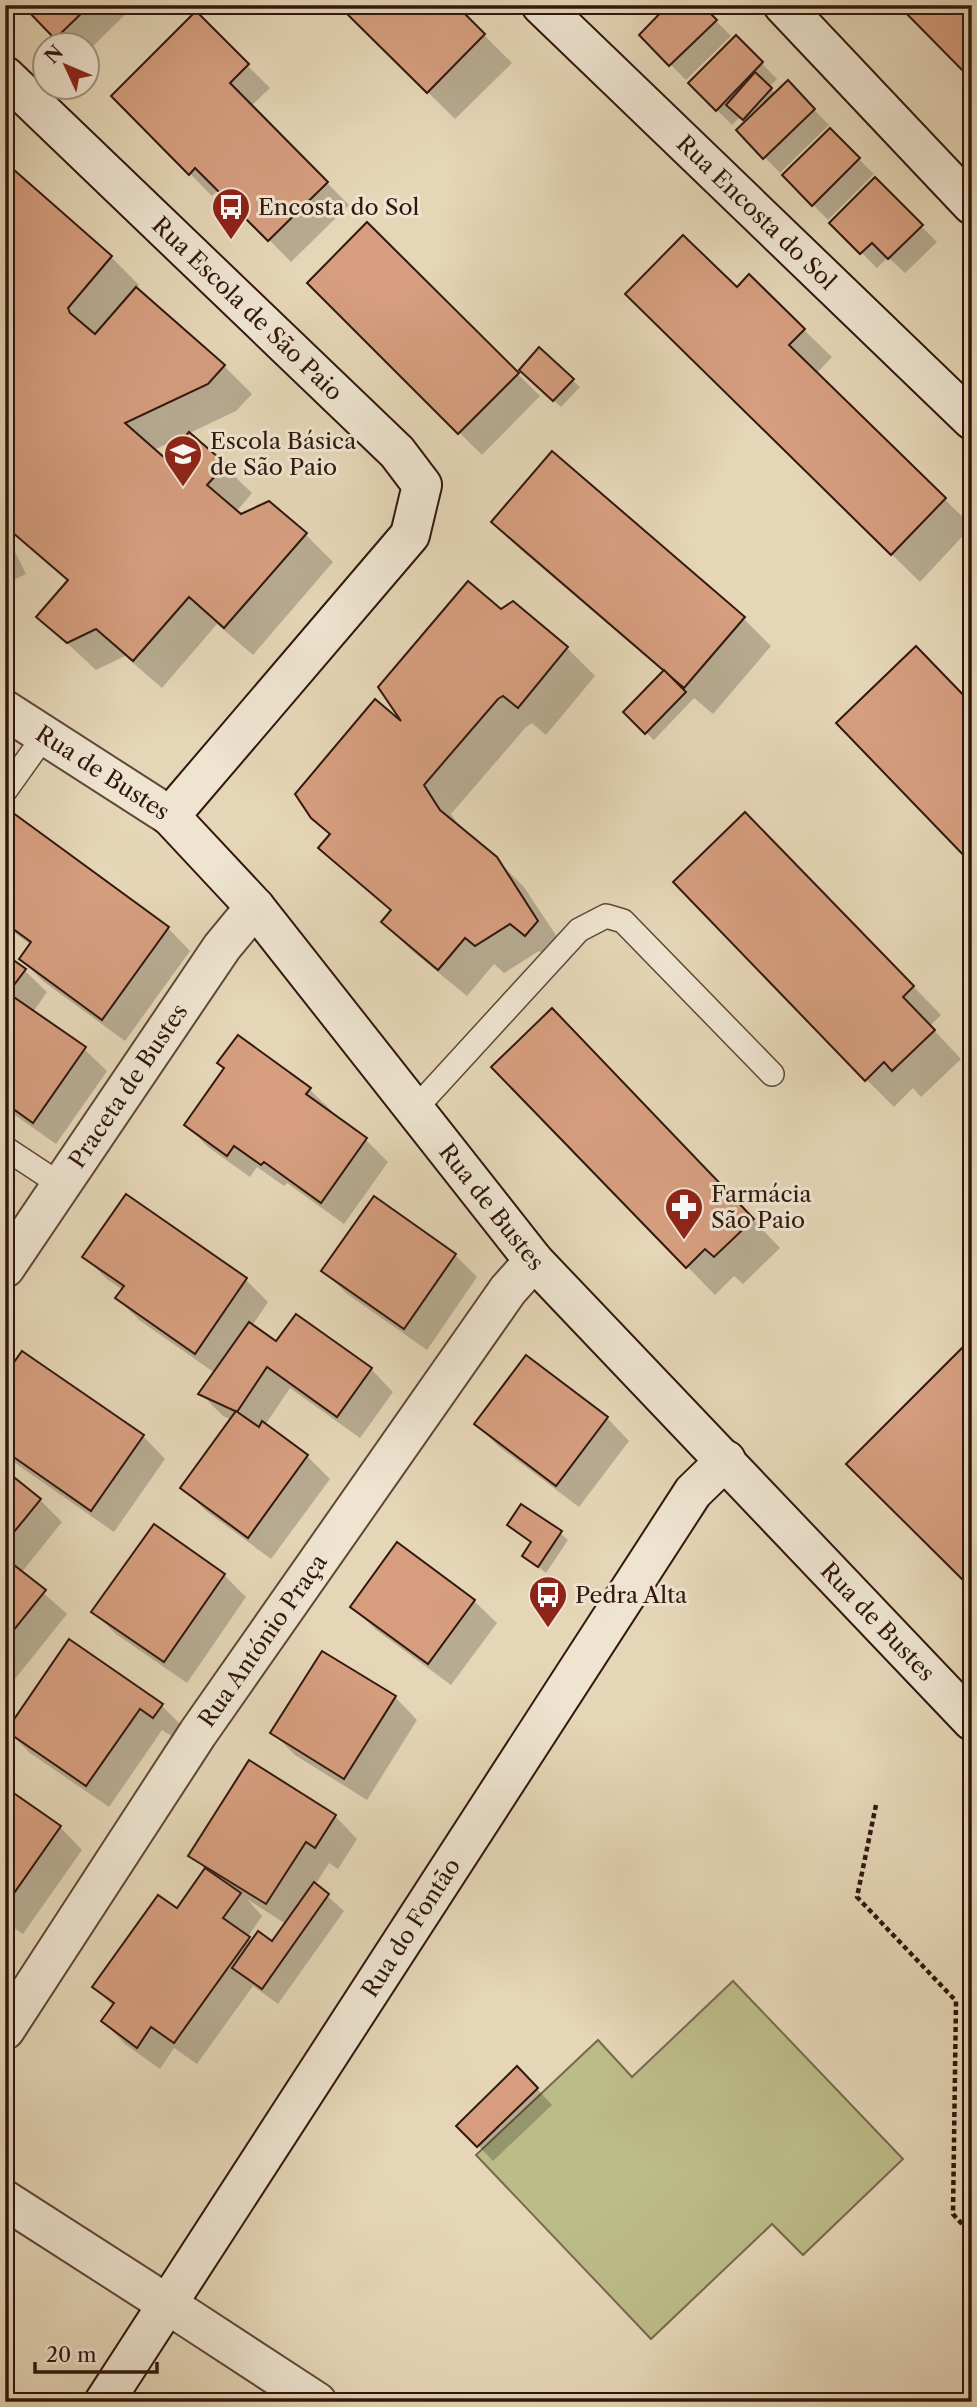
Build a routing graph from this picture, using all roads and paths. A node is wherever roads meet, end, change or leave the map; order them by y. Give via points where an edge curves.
1 (541, 5) edge
2 (783, 5) edge
3 (5, 76) edge
4 (972, 205) edge
5 (972, 420) edge
6 (5, 710) edge
7 (45, 735) junction
8 (5, 791) edge
9 (170, 816) junction
10 (256, 907) junction
11 (772, 1073) dead end
12 (415, 1109) junction
13 (5, 1148) edge
14 (61, 1185) junction
15 (534, 1261) junction
16 (5, 1268) edge
17 (726, 1460) junction
18 (972, 1721) edge
19 (876, 1805) dead end
20 (5, 2029) edge
21 (5, 2200) edge
22 (972, 2235) edge
23 (167, 2304) junction
24 (104, 2402) edge
25 (317, 2402) edge

1 - 5 main road, Rua Encosta do Sol
2 - 4 main road
3 - 9 main road, Rua Escola de São Paio via 397,452 422,485 410,535
6 - 7 main road, Rua de Bustes
7 - 8 lane
7 - 9 main road, Rua de Bustes
9 - 10 main road, Rua de Bustes
10 - 12 main road, Rua de Bustes
10 - 14 main road, Praceta de Bustes via 222,947
11 - 12 lane via 623,920 606,916 579,930
12 - 15 main road, Rua de Bustes
13 - 14 lane
14 - 16 main road, Praceta de Bustes
15 - 17 main road, Rua de Bustes
15 - 20 main road, Rua António Praça via 508,1290 198,1733
17 - 18 main road, Rua de Bustes
17 - 23 main road, Rua do Fontão via 693,1492
19 - 22 path via 857,1897 956,2001 953,2214
21 - 23 main road
23 - 24 main road, Rua do Fontão
23 - 25 main road

